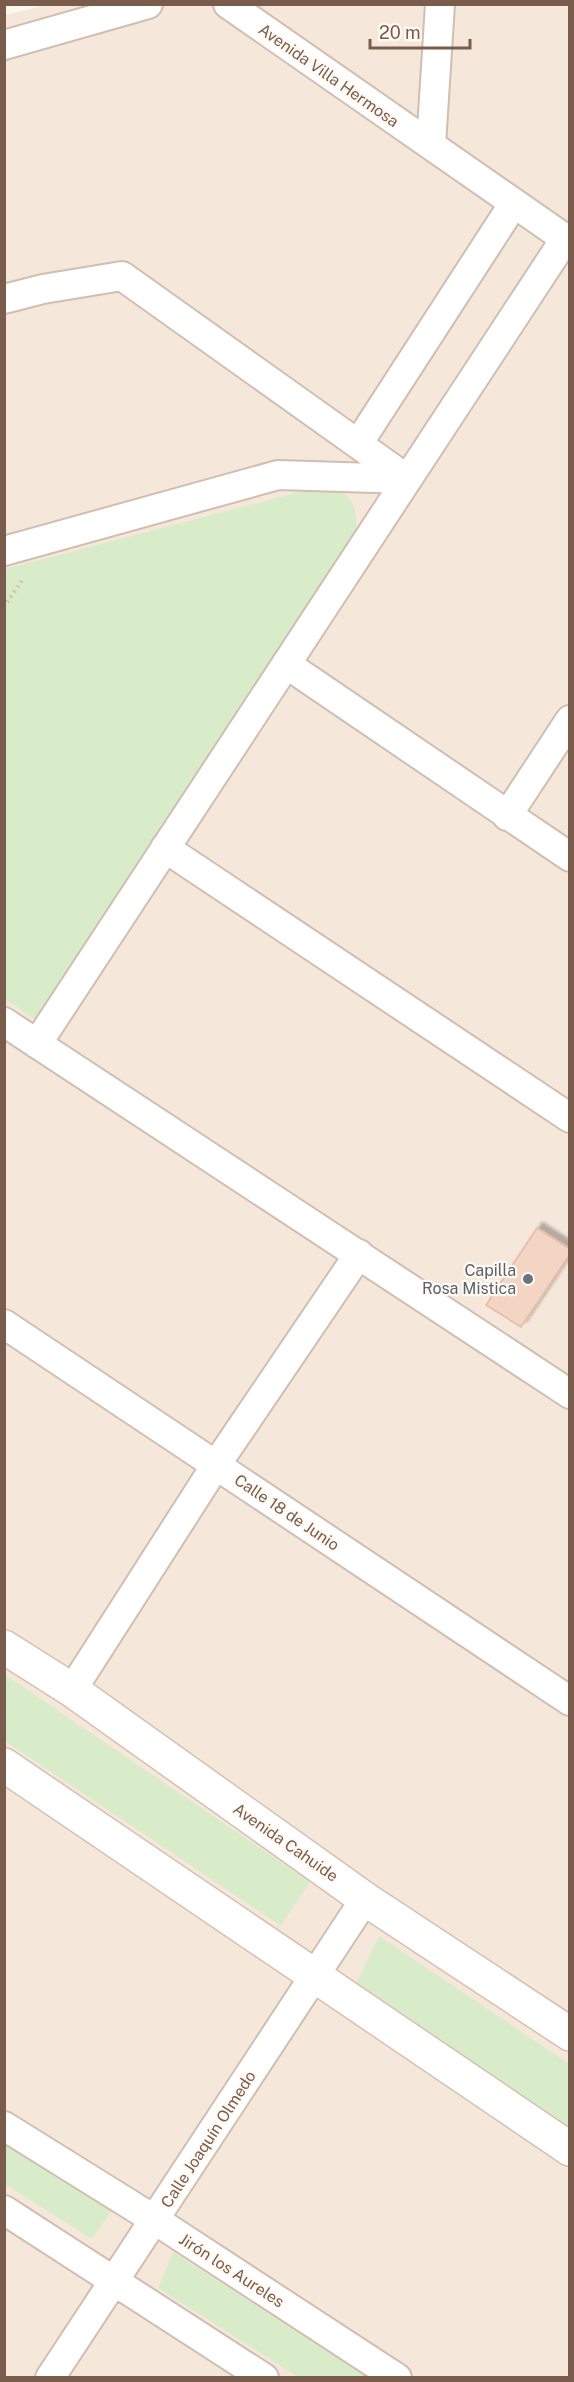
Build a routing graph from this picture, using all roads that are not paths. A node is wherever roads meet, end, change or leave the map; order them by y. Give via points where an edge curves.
1 (148, 4) edge
2 (228, 4) edge
3 (440, 4) edge
4 (4, 45) edge
5 (431, 145) junction
6 (514, 203) junction
7 (567, 240) edge
8 (4, 299) edge
9 (358, 444) junction
10 (407, 479) junction
11 (4, 551) edge
12 (286, 664) junction
13 (570, 720) edge
14 (507, 816) junction
15 (165, 848) junction
16 (570, 857) edge
17 (4, 1022) edge
18 (37, 1044) junction
19 (570, 1118) edge
20 (359, 1254) junction
21 (4, 1324) edge
22 (570, 1394) edge
23 (216, 1465) junction
24 (4, 1647) edge
25 (72, 1690) junction
26 (570, 1701) edge
27 (4, 1765) edge
28 (365, 1899) junction
29 (315, 1975) junction
30 (570, 2034) edge
31 (4, 2126) edge
32 (570, 2149) edge
33 (4, 2210) edge
34 (155, 2220) junction
35 (112, 2281) junction
36 (50, 2378) edge
37 (264, 2378) edge
38 (397, 2378) edge

1 - 4 street
2 - 5 street, Avenida Villa Hermosa
3 - 5 street
5 - 6 street, Avenida Villa Hermosa
6 - 7 street, Avenida Villa Hermosa
6 - 9 street
7 - 10 street
8 - 9 street via 122,276
9 - 10 street
10 - 11 street via 278,475
10 - 12 street
12 - 14 street
12 - 15 street
13 - 14 street
14 - 16 street
15 - 18 street
15 - 19 street
17 - 18 street
18 - 20 street
20 - 22 street
20 - 23 street
21 - 23 street, Calle 18 de Junio
23 - 25 street
23 - 26 street, Calle 18 de Junio
24 - 25 main road, Avenida Cahuide
25 - 28 main road, Avenida Cahuide
27 - 29 main road
28 - 29 street, Calle Joaquín Olmedo
28 - 30 main road, Avenida Cahuide
29 - 32 main road
29 - 34 street, Calle Joaquín Olmedo
31 - 34 street, Jirón los Aureles
33 - 35 street
34 - 35 street, Calle Joaquín Olmedo
34 - 38 street, Jirón los Aureles
35 - 36 street, Calle Joaquín Olmedo
35 - 37 street

